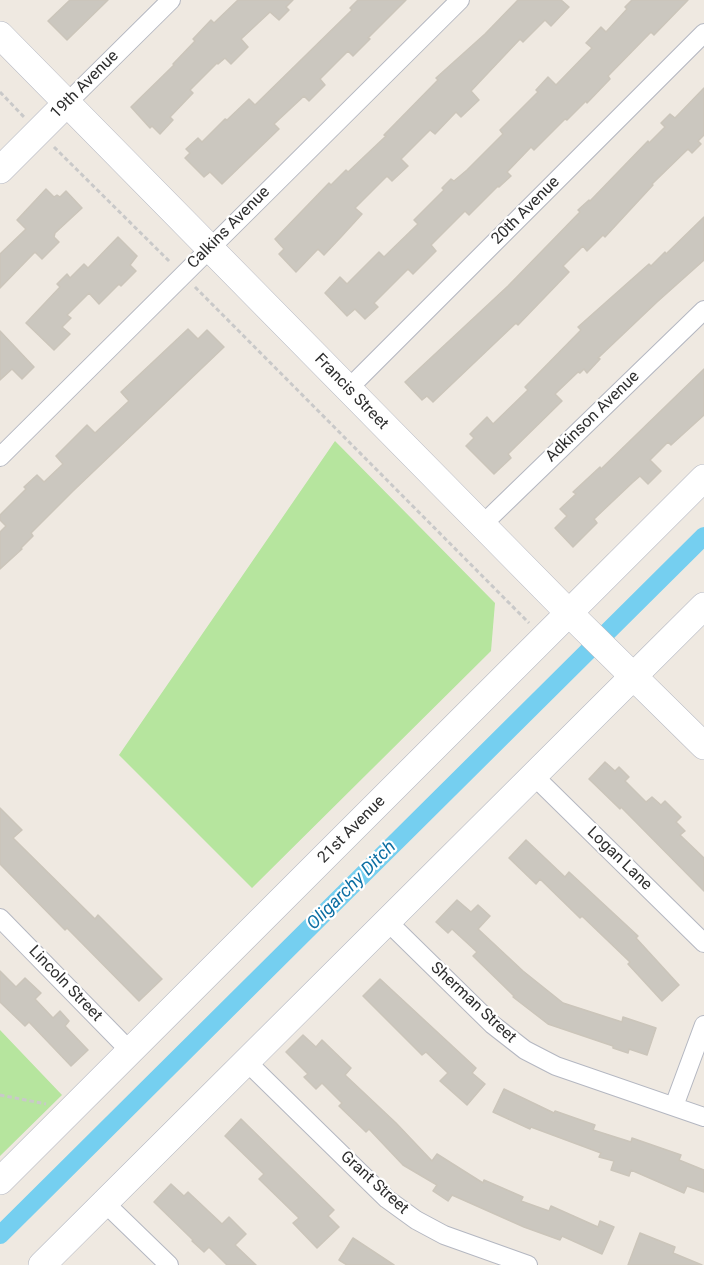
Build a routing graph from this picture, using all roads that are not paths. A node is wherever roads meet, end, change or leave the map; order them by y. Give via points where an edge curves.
1 (171, 0) edge
2 (460, 0) edge
3 (704, 33) edge
4 (0, 35) edge
5 (67, 103) junction
6 (0, 170) edge
7 (209, 247) junction
8 (704, 309) edge
9 (348, 389) junction
10 (0, 457) edge
11 (704, 478) edge
12 (482, 525) junction
13 (704, 606) edge
14 (577, 621) junction
15 (633, 677) junction
16 (704, 746) edge
17 (534, 776) junction
18 (0, 918) edge
19 (388, 922) junction
20 (704, 943) edge
21 (704, 1025) edge
22 (130, 1051) junction
23 (247, 1062) junction
24 (674, 1106) junction
25 (704, 1117) edge
26 (0, 1180) edge
27 (105, 1203) junction
28 (42, 1265) edge
29 (169, 1265) edge
30 (528, 1265) edge

1 - 5 street, 19th Avenue
2 - 7 street, Calkins Avenue
3 - 9 street, 20th Avenue
4 - 5 street, Francis Street
5 - 6 street, 19th Avenue
5 - 7 street, Francis Street
7 - 9 street, Francis Street
7 - 10 street, Calkins Avenue
8 - 12 street, Adkinson Avenue
9 - 12 street, Francis Street
11 - 14 street, 21st Avenue
12 - 14 street, Francis Street
13 - 15 street
14 - 15 street, Francis Street
14 - 22 street, 21st Avenue
15 - 16 street, Francis Street
15 - 17 street
17 - 19 street
17 - 20 street, Logan Lane
18 - 22 street, Lincoln Street
19 - 23 street
19 - 24 street, Sherman Street via 493,1025 525,1050 556,1066
21 - 24 street
22 - 26 street, 21st Avenue
23 - 27 street
23 - 30 street, Grant Street via 387,1199 416,1220 444,1235
24 - 25 street, Sherman Street
27 - 28 street
27 - 29 street

